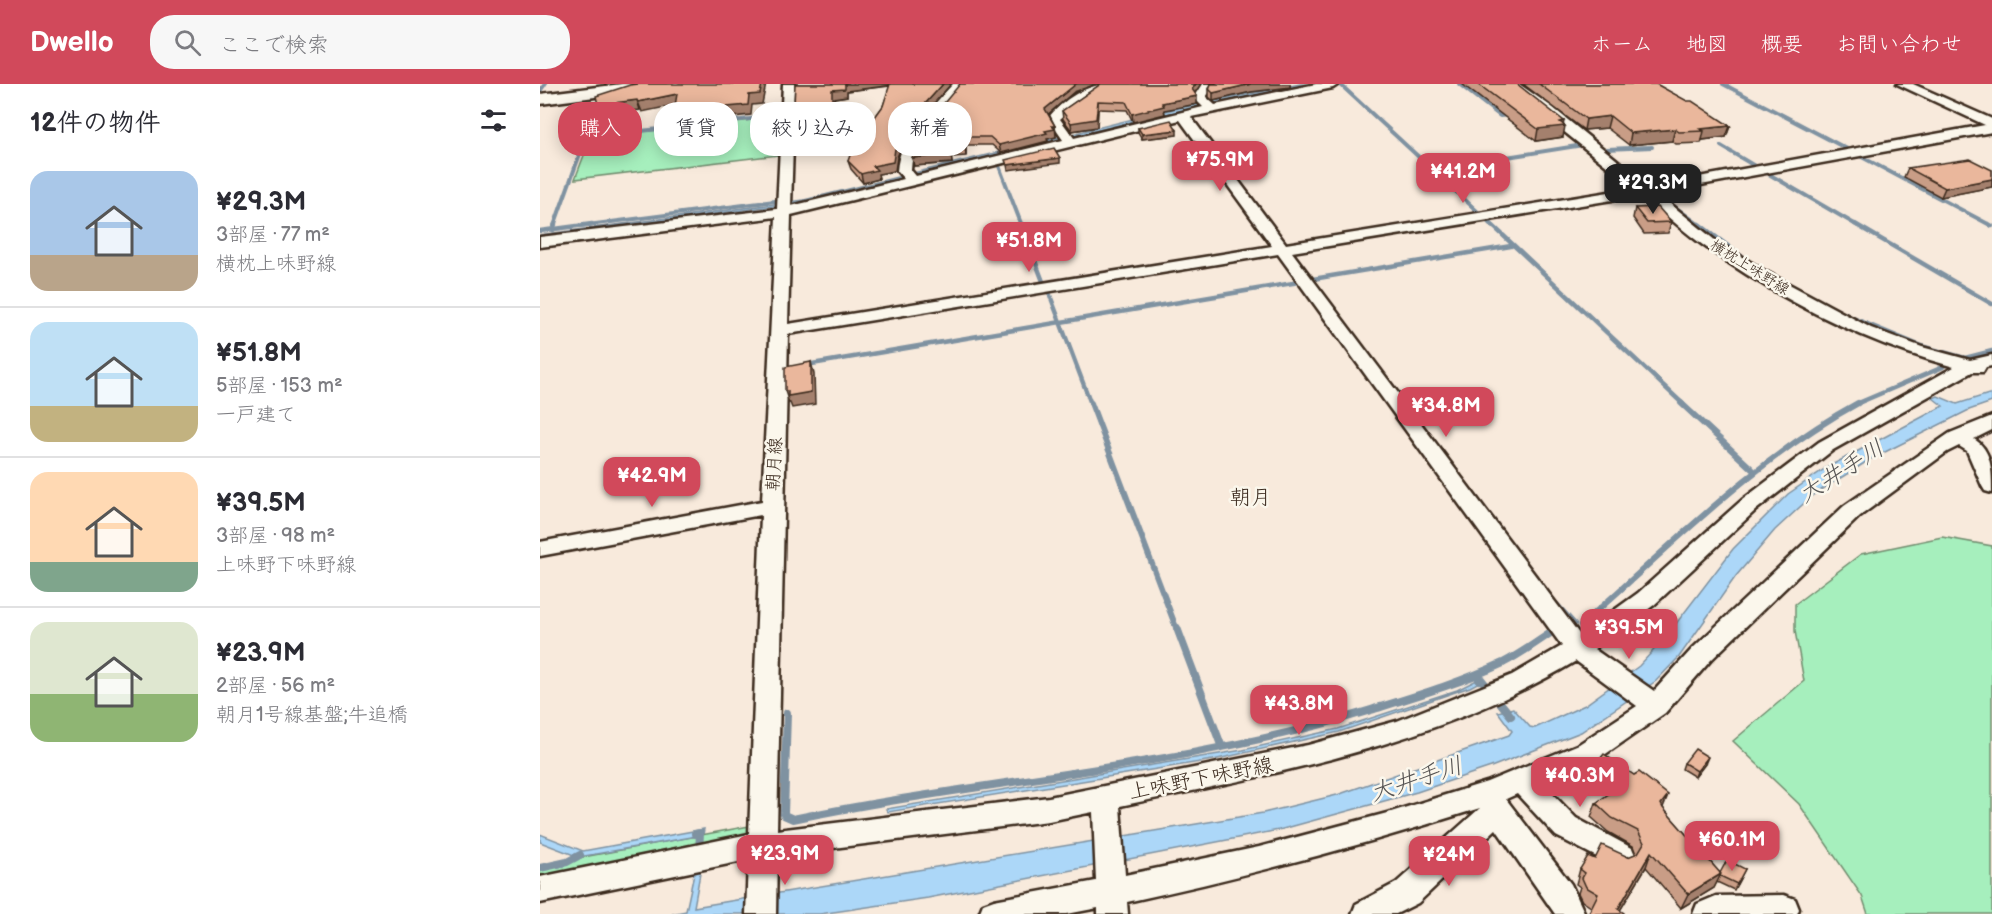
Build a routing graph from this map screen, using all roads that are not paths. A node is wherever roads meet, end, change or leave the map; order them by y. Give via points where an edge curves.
1 (658, 84) edge
2 (789, 84) edge
3 (959, 84) edge
4 (1104, 84) edge
5 (1209, 84) edge
6 (1333, 84) edge
7 (1511, 84) edge
8 (1903, 84) edge
9 (619, 87) edge
10 (540, 99) edge
11 (1211, 108) junction
12 (1183, 115) junction
13 (1992, 126) edge
14 (1071, 142) junction
15 (913, 181) junction
16 (1648, 190) junction
17 (784, 212) junction
18 (540, 242) edge
19 (1283, 250) junction
20 (780, 330) junction
21 (1985, 366) edge
22 (1992, 422) edge
23 (1957, 437) junction
24 (1992, 486) edge
25 (772, 506) junction
26 (540, 549) edge
27 (1577, 650) junction
28 (1656, 706) junction
29 (1521, 780) junction
30 (1492, 802) junction
31 (1106, 806) junction
32 (763, 850) junction
33 (1622, 857) edge
34 (540, 890) edge
35 (1111, 896) edge
36 (1403, 905) edge
37 (1784, 909) dead end
38 (761, 914) edge
39 (994, 914) edge
40 (1367, 914) edge
41 (1570, 914) edge
42 (1708, 914) edge

1 - 9 main road
2 - 17 street, 朝月線
3 - 15 street via 927,120 906,152 904,171
4 - 14 street via 1072,102 1054,118
5 - 11 street via 1200,98
6 - 11 street
7 - 16 street, 横枕上味野線
8 - 13 street
9 - 10 main road
11 - 12 street
12 - 14 street
12 - 19 street
13 - 16 street
14 - 15 street
15 - 17 street
16 - 19 street
16 - 21 street, 横枕上味野線 via 1711,244 1810,304 1865,332 1916,351
17 - 18 street
17 - 20 street, 朝月線
19 - 20 street
19 - 27 street
20 - 25 street, 朝月線
21 - 27 street, 上味野下味野線 via 1826,446 1749,505 1646,599
22 - 23 street
23 - 24 street via 1976,448
23 - 28 street via 1852,512 1702,654
25 - 26 street
25 - 32 street, 朝月線
27 - 28 street
27 - 31 street, 上味野下味野線 via 1521,682 1402,730
28 - 29 street via 1588,752
29 - 30 street
29 - 33 street via 1566,827
30 - 35 street
30 - 36 street via 1407,893
30 - 41 street via 1560,894
31 - 32 street, 上味野下味野線 via 1049,809
31 - 35 street
32 - 34 street, 上味野下味野線
32 - 38 street, 朝月線
35 - 39 street
36 - 40 street
37 - 42 street via 1716,910

